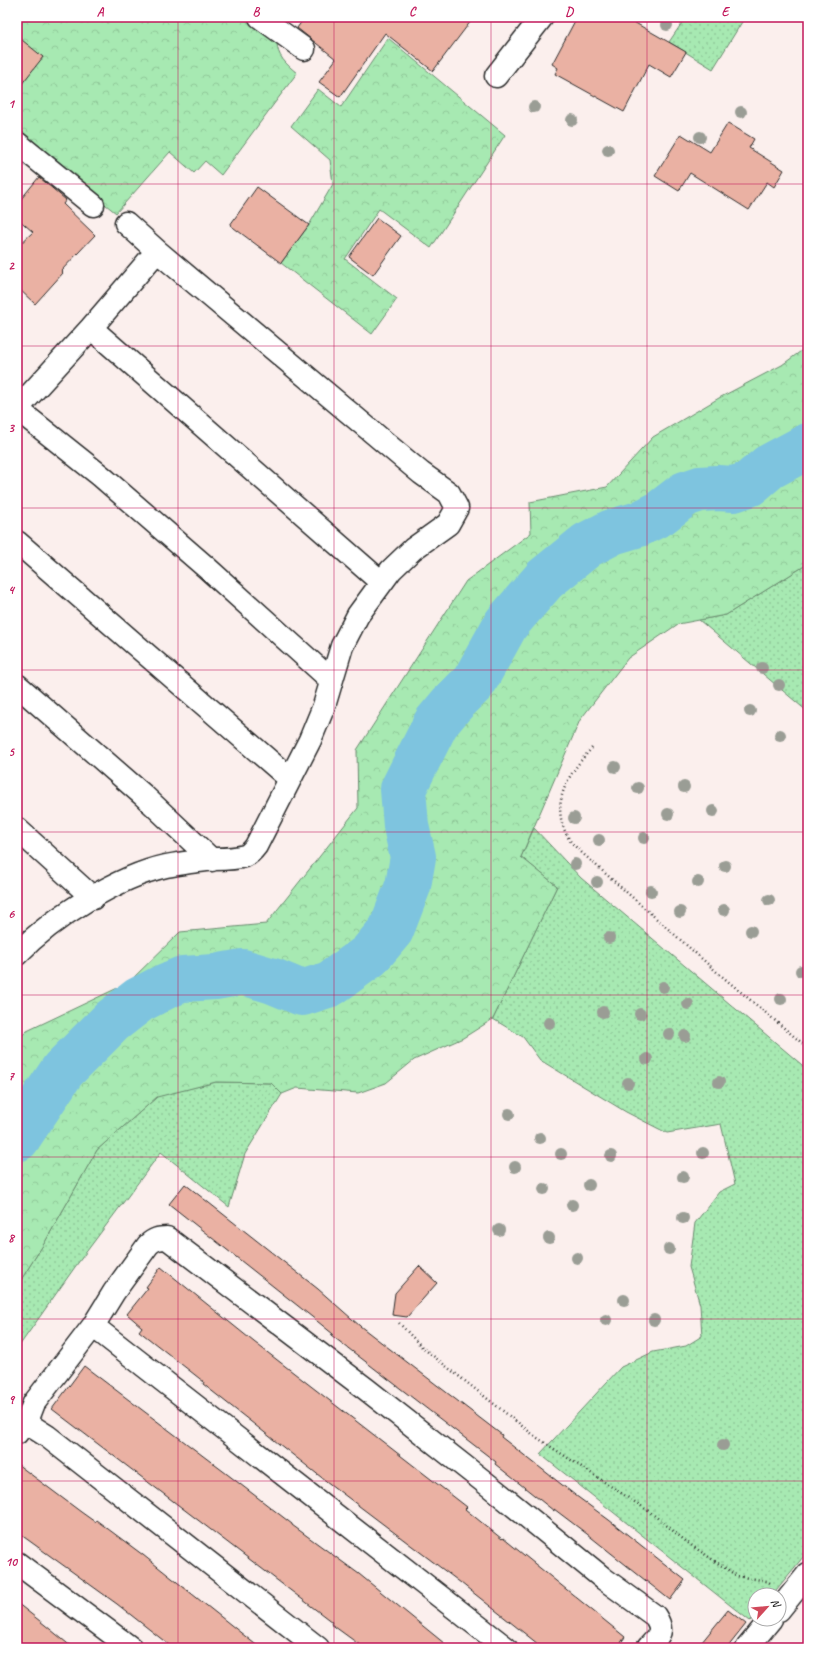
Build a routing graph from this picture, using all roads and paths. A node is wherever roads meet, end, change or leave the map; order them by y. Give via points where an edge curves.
1 (260, 17) edge
2 (542, 17) edge
3 (304, 49) dead end
4 (496, 76) dead end
5 (17, 143) edge
6 (93, 205) dead end
7 (126, 223) dead end
8 (157, 251) junction
9 (91, 328) junction
10 (17, 409) edge
11 (17, 542) edge
12 (381, 582) junction
13 (331, 680) junction
14 (17, 685) edge
15 (592, 748) dead end
16 (290, 779) junction
17 (17, 829) edge
18 (212, 860) junction
19 (93, 898) junction
20 (17, 954) edge
21 (808, 1048) edge
22 (399, 1323) dead end
23 (93, 1326) junction
24 (21, 1427) edge
25 (17, 1563) edge
26 (808, 1574) edge
27 (772, 1587) edge
28 (787, 1599) edge
29 (764, 1627) edge
30 (131, 1648) edge
31 (318, 1648) edge
32 (506, 1648) edge
33 (648, 1648) edge
34 (747, 1648) edge

1 - 3 street
2 - 4 street
5 - 6 street
7 - 8 street
8 - 9 street
8 - 12 street via 421,474 449,493 457,508 448,524 414,549
9 - 10 street
9 - 12 street
10 - 13 street via 101,476
11 - 16 street
12 - 13 street via 358,615 342,646
13 - 16 street via 324,706
14 - 18 street via 143,795
15 - 21 path via 577,764 561,794 560,816 569,838 581,852 706,962
16 - 18 street via 251,852 237,858
17 - 19 street
18 - 19 street via 165,866 129,879
19 - 20 street via 58,920
22 - 27 path via 423,1348 536,1437 650,1512 688,1543 737,1576 767,1581
23 - 24 street via 34,1403
23 - 32 street
23 - 33 street via 148,1245 158,1238 167,1238 366,1389 604,1579 655,1616 661,1630 658,1638
24 - 31 street via 47,1436
25 - 30 street
26 - 28 street
29 - 34 street

